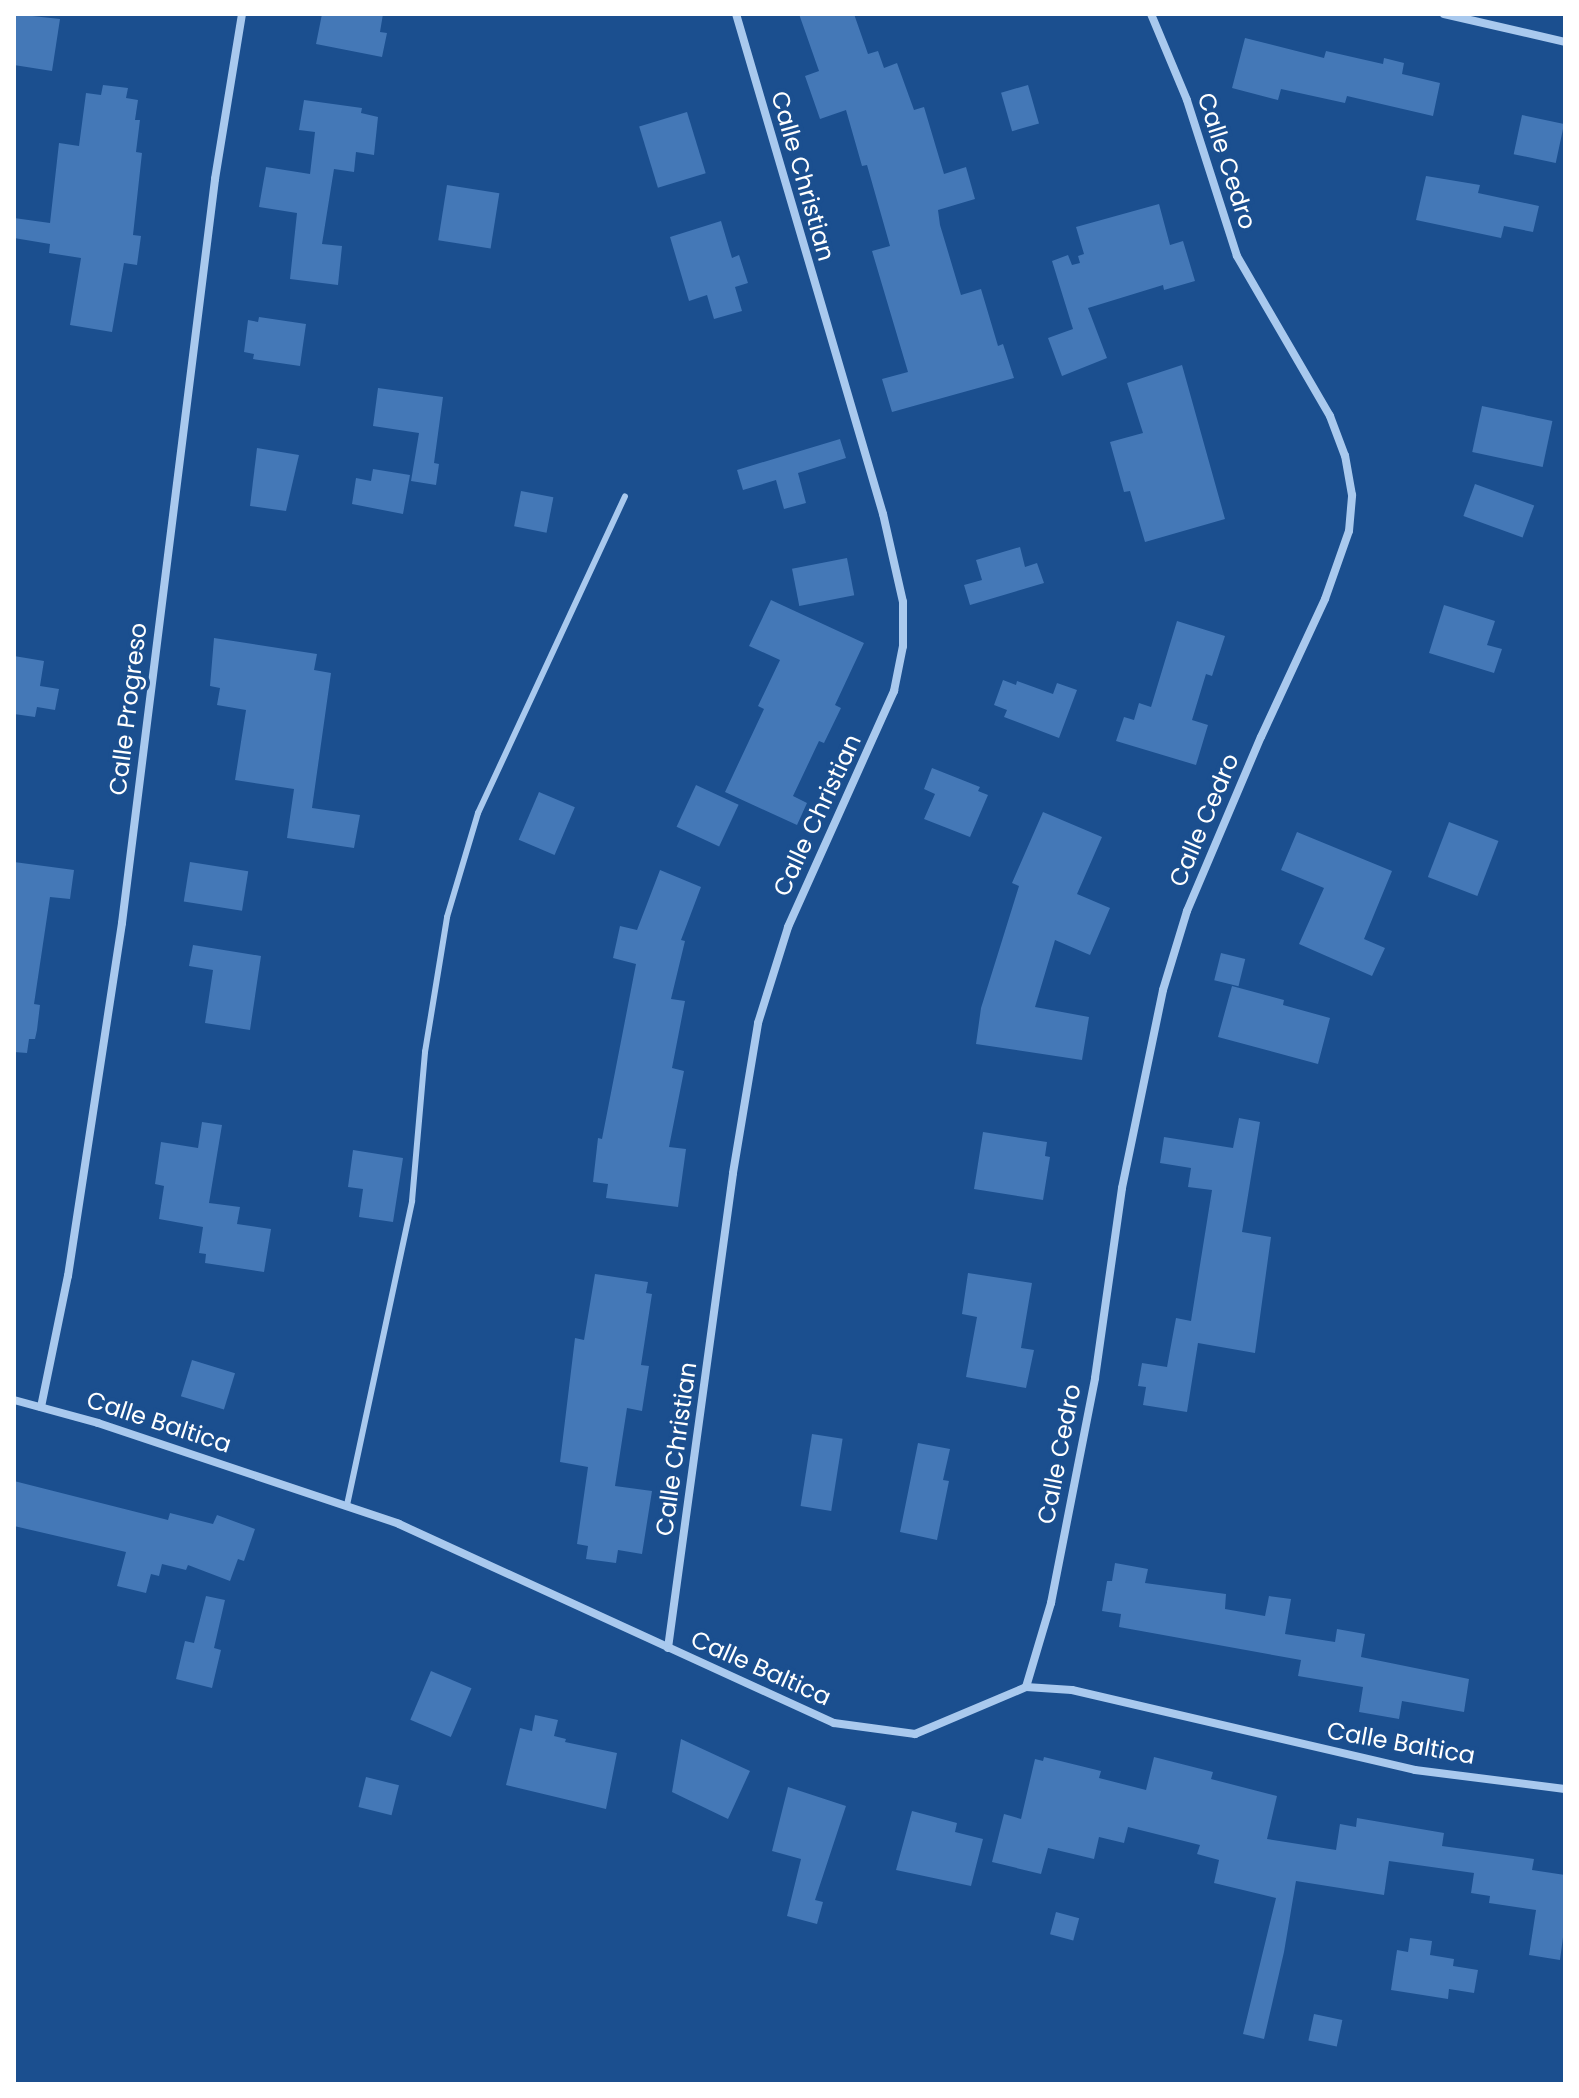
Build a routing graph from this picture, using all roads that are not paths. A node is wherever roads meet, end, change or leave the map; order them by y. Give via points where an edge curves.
1 (242, 14) edge
2 (736, 14) edge
3 (1151, 14) edge
4 (1444, 14) edge
5 (1565, 42) edge
6 (625, 496) dead end
7 (14, 1400) edge
8 (41, 1407) junction
9 (347, 1505) junction
10 (668, 1648) junction
11 (1026, 1687) junction
12 (1565, 1789) edge

1 - 8 street, Calle Progreso via 214,193 122,923 68,1276
2 - 10 street, Calle Christian via 883,514 903,602 903,646 894,691 788,927 758,1023
3 - 11 street, Calle Cedro via 1187,100 1237,256 1330,416 1352,495 1349,531 1325,599 1187,911 1163,990 1122,1188 1095,1378 1051,1603
4 - 5 street
6 - 9 lane via 478,813 447,917 425,1052 412,1201
7 - 8 street, Calle Baltica
8 - 9 street, Calle Baltica
9 - 10 street, Calle Baltica
10 - 11 street, Calle Baltica via 834,1723 915,1734
11 - 12 street, Calle Baltica via 1105,1696 1415,1770

